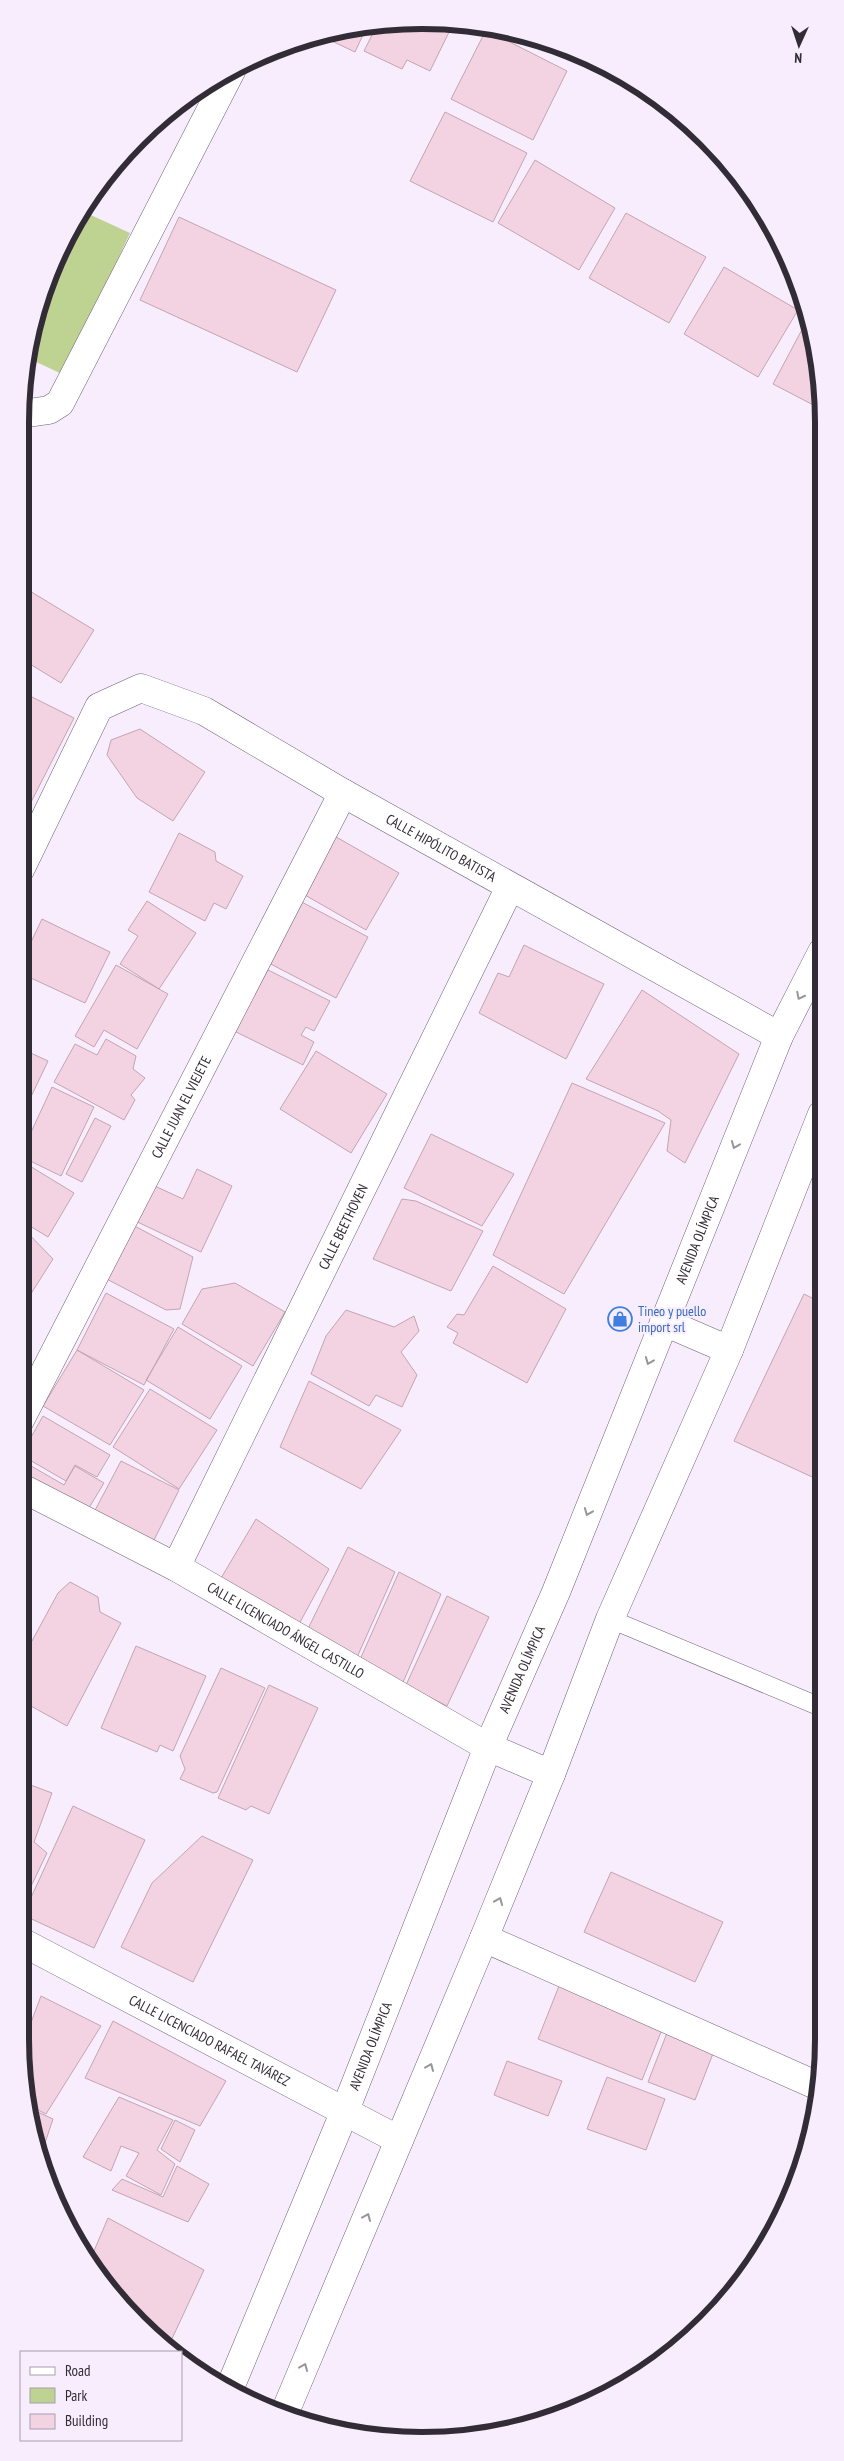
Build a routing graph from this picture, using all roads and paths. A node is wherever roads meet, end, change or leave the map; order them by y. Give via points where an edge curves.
1 (226, 80) edge
2 (29, 413) edge
3 (343, 793) junction
4 (31, 822) edge
5 (510, 887) junction
6 (815, 966) edge
7 (779, 1036) junction
8 (815, 1132) edge
9 (664, 1322) junction
10 (728, 1350) junction
11 (29, 1403) edge
12 (29, 1492) edge
13 (176, 1568) junction
14 (610, 1619) junction
15 (815, 1705) edge
16 (488, 1747) junction
17 (551, 1774) junction
18 (484, 1938) junction
19 (29, 1946) edge
20 (813, 2084) edge
21 (344, 2113) junction
22 (399, 2140) junction
23 (232, 2383) edge
24 (287, 2408) edge

1 - 2 street via 60,403 49,410
3 - 4 street, CALLE HIPÓLITO BATISTA via 204,711 140,688 99,707
3 - 5 street, CALLE HIPÓLITO BATISTA
3 - 11 street, CALLE JUAN EL VIEJETE
5 - 7 street, CALLE HIPÓLITO BATISTA
5 - 13 street, CALLE BEETHOVEN
6 -> 7 street, AVENIDA OLÍMPICA
7 -> 9 street, AVENIDA OLÍMPICA
8 - 10 street
9 - 10 street
9 -> 16 street, AVENIDA OLÍMPICA via 556,1592
10 - 14 street
12 - 13 street, CALLE LICENCIADO ÁNGEL CASTILLO
13 - 16 street, CALLE LICENCIADO ÁNGEL CASTILLO
14 - 15 lane
14 - 17 street
16 - 17 street, CALLE LICENCIADO ÁNGEL CASTILLO
16 - 21 street, AVENIDA OLÍMPICA
18 -> 17 street
18 - 20 street
22 -> 18 street
19 - 21 street, CALLE LICENCIADO RAFAEL TAVÁREZ
21 - 22 street, CALLE LICENCIADO RAFAEL TAVÁREZ
21 - 23 street, AVENIDA OLÍMPICA
24 -> 22 street

